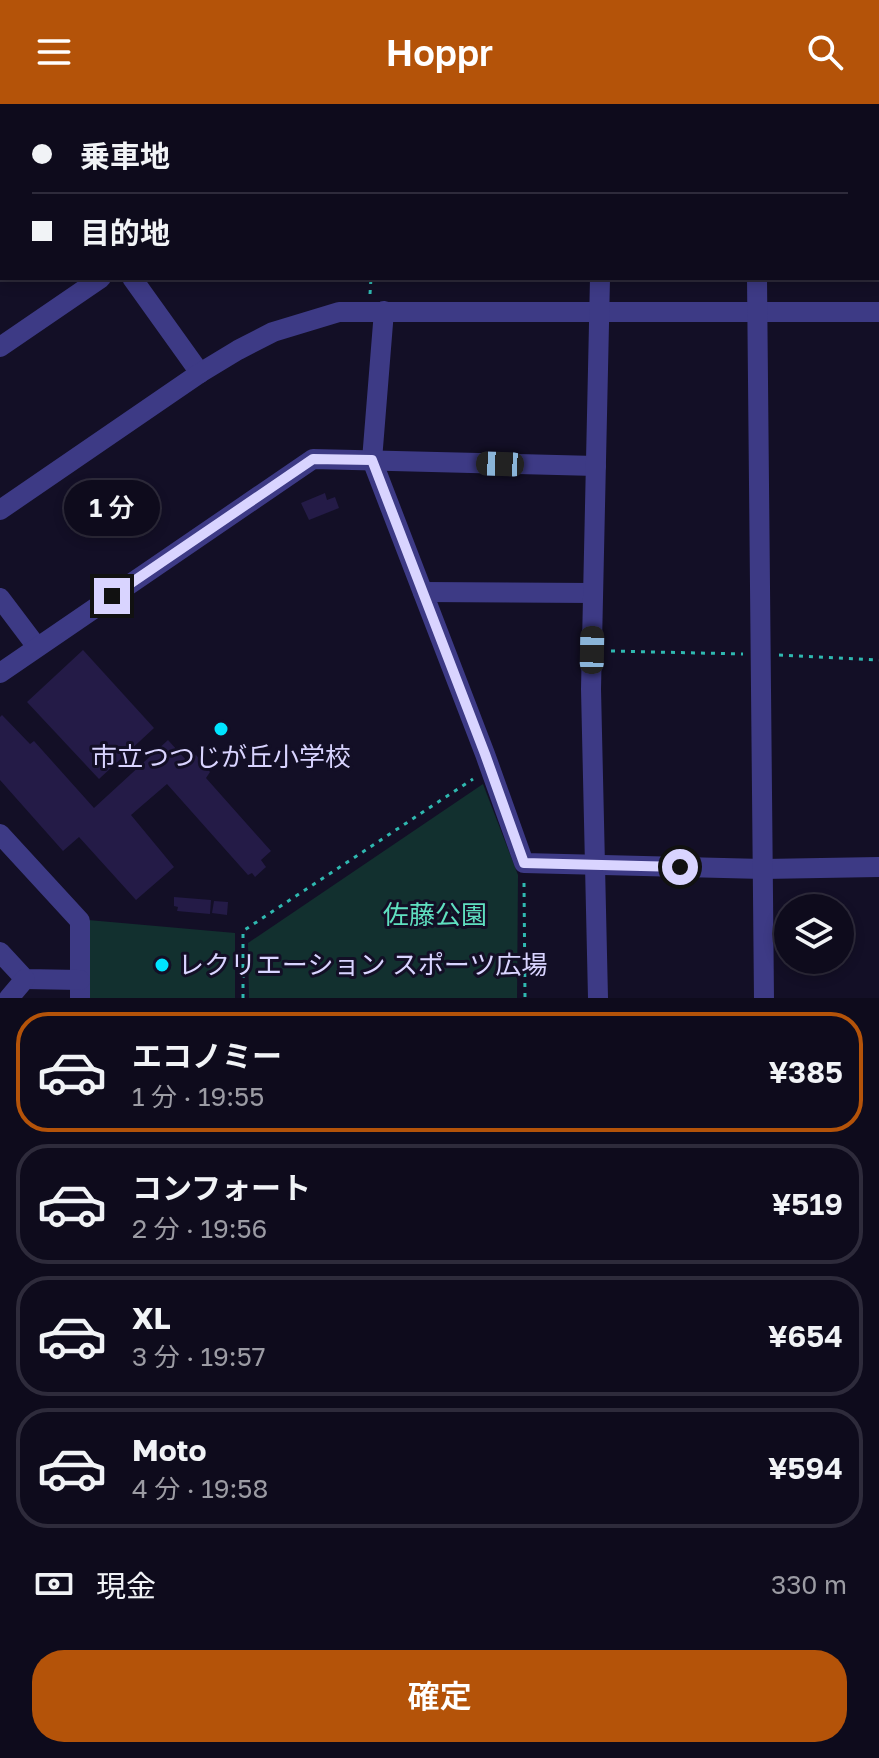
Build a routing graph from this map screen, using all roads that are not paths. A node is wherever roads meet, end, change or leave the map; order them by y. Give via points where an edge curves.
1 (98, 280) edge
2 (133, 280) edge
3 (600, 280) edge
4 (757, 280) edge
5 (384, 311) junction
6 (600, 311) junction
7 (879, 312) edge
8 (757, 314) junction
9 (0, 347) edge
10 (200, 373) junction
11 (372, 460) junction
12 (596, 466) junction
13 (0, 510) edge
14 (423, 592) junction
15 (593, 593) junction
16 (0, 598) edge
17 (37, 647) junction
18 (0, 673) edge
19 (0, 834) edge
20 (597, 866) junction
21 (879, 867) edge
22 (763, 869) junction
23 (0, 952) edge
24 (25, 979) junction
25 (80, 989) edge
26 (9, 998) edge
27 (598, 998) edge
28 (764, 998) edge

1 - 9 street
2 - 10 street
3 - 6 street
4 - 8 street
5 - 6 street
5 - 10 street via 339,312 273,332
5 - 11 street
6 - 8 street
6 - 12 street
7 - 8 street
8 - 22 street
10 - 13 street
11 - 12 street
11 - 14 street
11 - 17 street via 313,459
12 - 15 street
14 - 15 street
14 - 20 street via 524,863
15 - 20 street
16 - 17 street
17 - 18 street
19 - 25 street via 80,921
20 - 22 street
20 - 27 street
21 - 22 street
22 - 28 street
23 - 24 street
24 - 25 street
24 - 26 street

